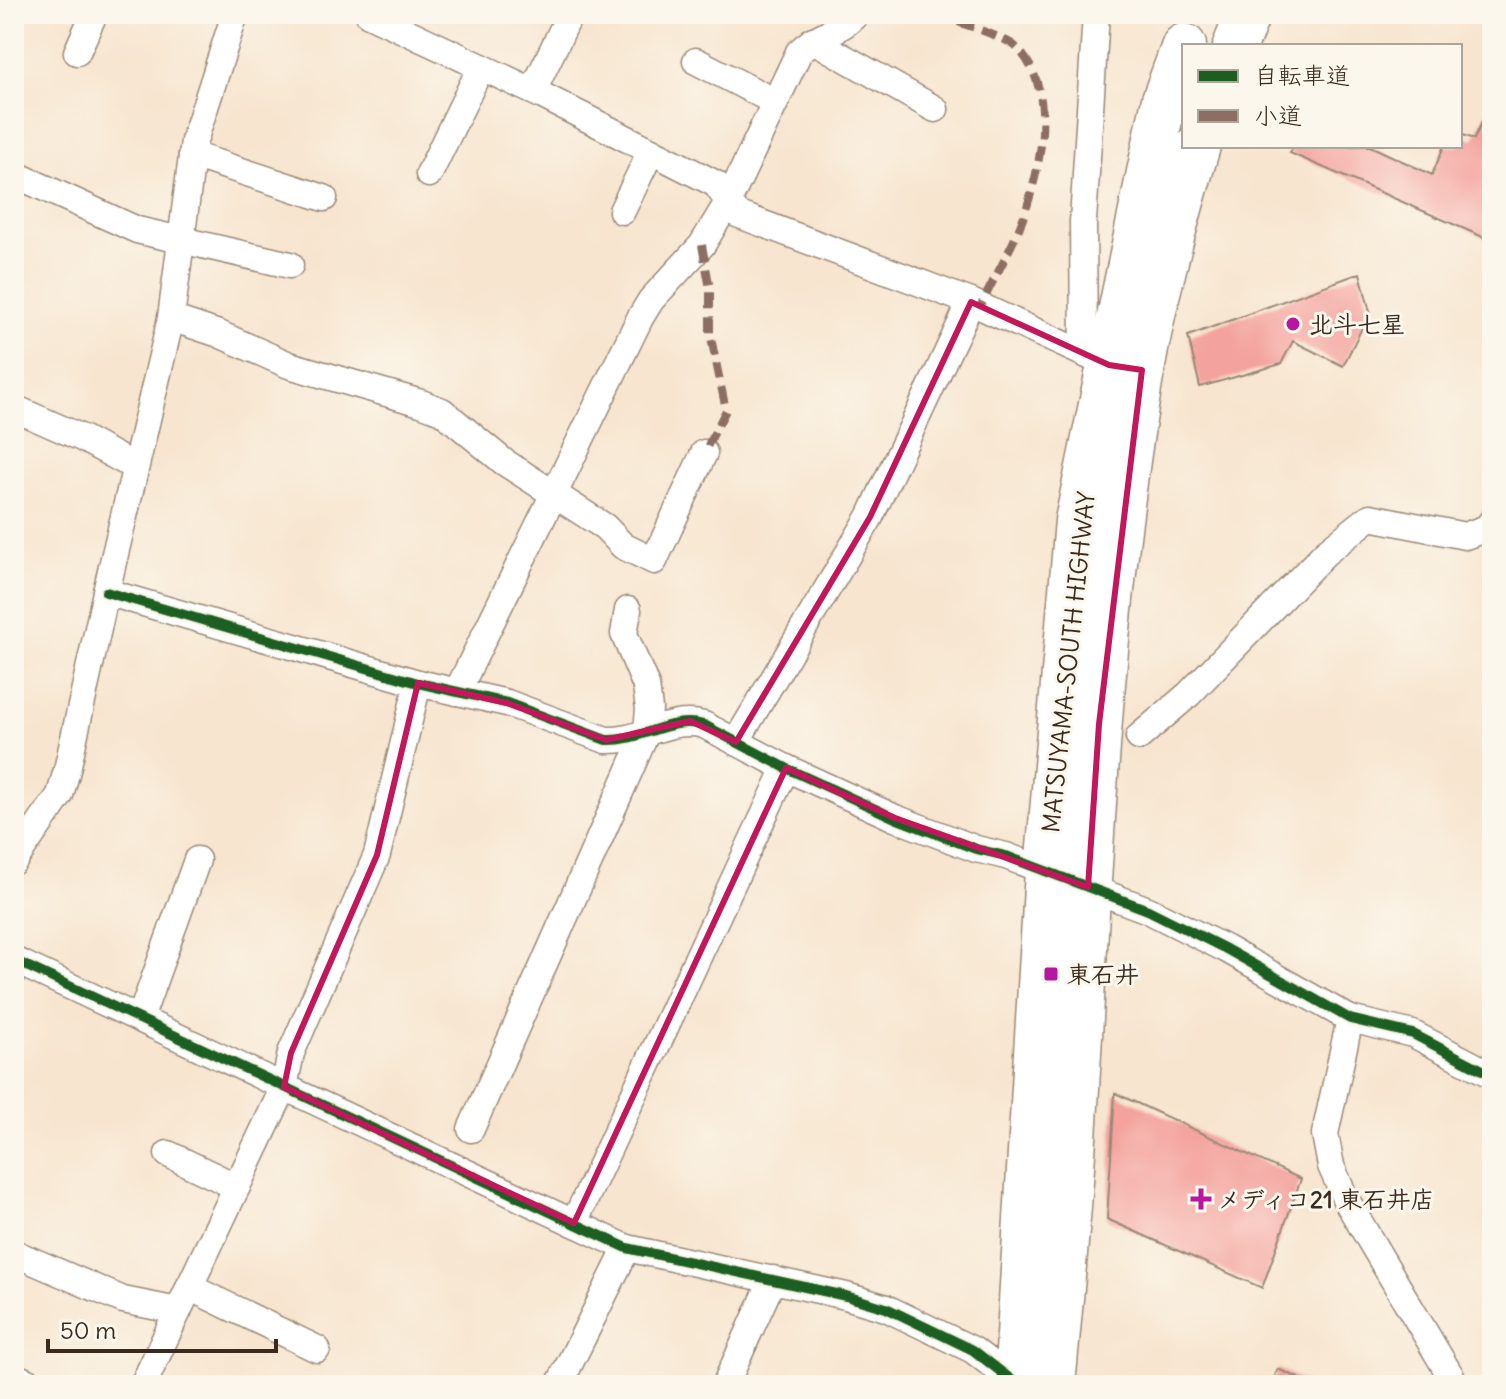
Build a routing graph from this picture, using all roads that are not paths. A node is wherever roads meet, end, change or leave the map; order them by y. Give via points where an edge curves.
1 (94, 14) edge
2 (235, 14) edge
3 (369, 14) edge
4 (570, 14) edge
5 (856, 14) edge
6 (1096, 14) edge
7 (1196, 14) edge
8 (1248, 14) edge
9 (813, 40) junction
10 (1185, 44) edge
11 (1236, 44) edge
12 (1182, 51) edge
13 (77, 52) dead end
14 (696, 61) dead end
15 (481, 67) junction
16 (533, 91) junction
17 (775, 102) junction
18 (935, 109) dead end
19 (1197, 148) edge
20 (651, 151) junction
21 (192, 155) junction
22 (14, 174) edge
23 (429, 174) dead end
24 (324, 198) dead end
25 (728, 202) junction
26 (622, 211) dead end
27 (182, 240) junction
28 (290, 265) dead end
29 (971, 302) junction
30 (171, 318) junction
31 (1112, 363) junction
32 (14, 408) edge
33 (704, 453) dead end
34 (135, 467) junction
35 (554, 494) junction
36 (1492, 521) edge
37 (106, 592) junction
38 (628, 610) dead end
39 (418, 683) junction
40 (457, 692) junction
41 (647, 731) junction
42 (1139, 737) dead end
43 (736, 742) junction
44 (786, 768) junction
45 (197, 860) dead end
46 (14, 861) edge
47 (1047, 871) junction
48 (1088, 887) junction
49 (14, 960) edge
50 (140, 1019) junction
51 (1350, 1019) junction
52 (1492, 1075) edge
53 (284, 1087) junction
54 (471, 1129) dead end
55 (168, 1154) dead end
56 (237, 1187) junction
57 (574, 1223) junction
58 (627, 1248) junction
59 (14, 1253) edge
60 (773, 1279) junction
61 (189, 1287) junction
62 (178, 1311) junction
63 (317, 1349) dead end
64 (14, 1376) edge
65 (727, 1381) dead end
66 (34, 1385) edge
67 (143, 1385) edge
68 (559, 1385) edge
69 (1026, 1385) edge
70 (1456, 1385) edge

1 - 13 street
2 - 21 street
3 - 15 street
4 - 16 street
5 - 9 street
6 - 31 street via 1083,221
7 - 10 highway, MATSUYAMA-SOUTH HIGHWAY
8 - 11 highway
9 - 17 street via 799,52
9 - 18 street
12 - 31 highway, MATSUYAMA-SOUTH HIGHWAY via 1164,100
14 - 17 street
15 - 16 street
15 - 23 street
16 - 20 street
17 - 25 street
19 - 31 highway, MATSUYAMA-SOUTH HIGHWAY via 1172,232
20 - 25 street via 716,184
20 - 26 street
21 - 24 street
21 - 27 street
22 - 27 street via 137,230
25 - 29 street via 737,214
25 - 35 street via 702,245 640,318
27 - 28 street
27 - 30 street
29 - 31 street
29 - 43 street via 870,517
30 - 34 street
30 - 35 street via 289,365 442,411 504,462
31 - 47 highway, MATSUYAMA-SOUTH HIGHWAY via 1077,521
31 - 48 highway, MATSUYAMA-SOUTH HIGHWAY via 1123,500
32 - 34 street
33 - 35 street via 654,561 623,546 605,527
34 - 37 street
35 - 40 street
36 - 42 street via 1465,536 1370,517 1325,553 1189,694
37 - 39 street
37 - 46 street via 60,795
38 - 41 street via 624,634 646,686
39 - 40 street
39 - 53 street via 377,855 291,1053
40 - 41 street via 507,703 606,740
41 - 43 street via 690,721
41 - 54 street
43 - 44 street
44 - 47 street via 895,818
44 - 57 street
45 - 50 street
47 - 48 street
47 - 69 highway, MATSUYAMA-SOUTH HIGHWAY
48 - 51 street via 1188,929
48 - 69 highway, MATSUYAMA-SOUTH HIGHWAY via 1075,1126
49 - 50 street
50 - 53 street
51 - 52 street via 1413,1034
51 - 70 street via 1325,1134 1331,1166
53 - 56 street
53 - 57 street
55 - 56 street
56 - 61 street
57 - 58 street
58 - 60 street
58 - 68 street
59 - 62 street via 123,1300
60 - 65 street
60 - 69 street via 886,1308 973,1350
61 - 62 street
61 - 63 street
62 - 67 street
64 - 66 street

